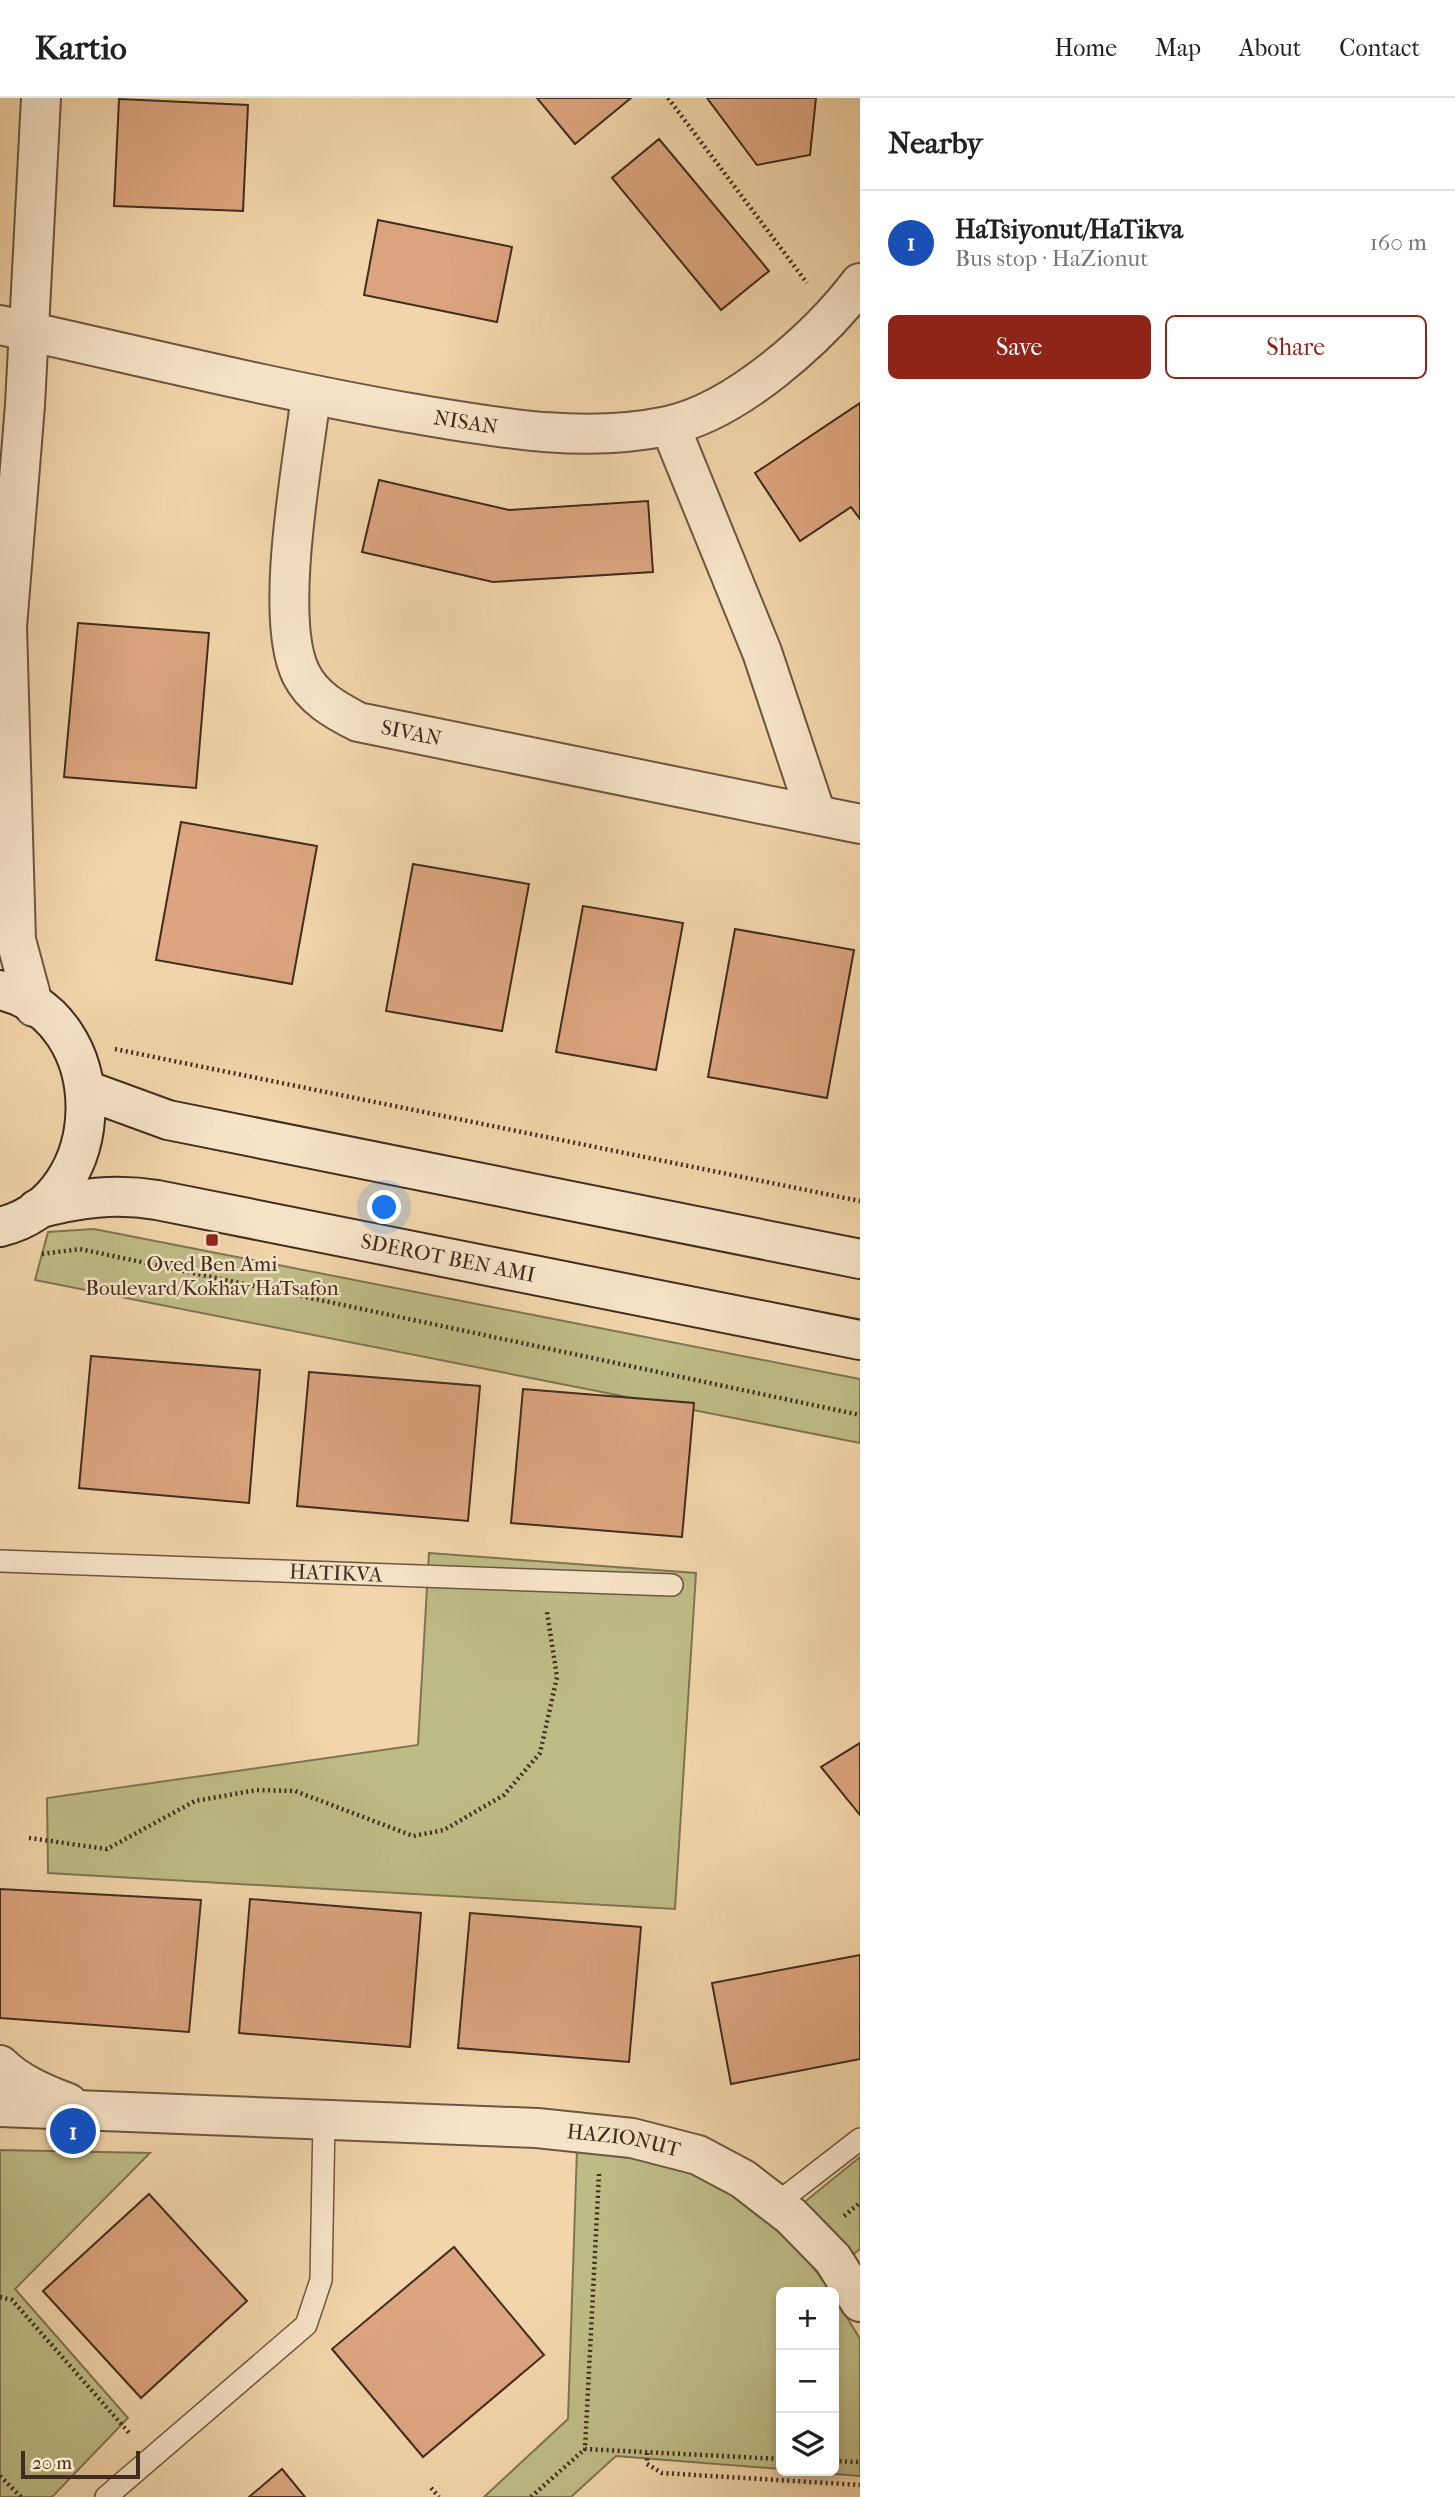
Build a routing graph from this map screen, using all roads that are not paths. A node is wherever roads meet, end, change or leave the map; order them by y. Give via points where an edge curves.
1 (41, 98) edge
2 (860, 283) edge
3 (13, 328) edge
4 (311, 396) junction
5 (670, 426) junction
6 (816, 814) junction
7 (860, 824) edge
8 (0, 990) edge
9 (34, 1007) junction
10 (86, 1090) junction
11 (11, 1225) edge
12 (860, 1259) edge
13 (860, 1340) edge
14 (0, 1561) edge
15 (672, 1584) dead end
16 (0, 2064) edge
17 (0, 2107) edge
18 (86, 2110) junction
19 (324, 2120) junction
20 (860, 2139) edge
21 (776, 2204) junction
22 (860, 2302) edge
23 (106, 2497) edge

1 - 3 street
2 - 5 street, NISAN via 834,318 770,372 731,398
3 - 4 street, NISAN
3 - 9 street via 25,405 8,627 16,940
4 - 5 street, NISAN via 519,431 603,435
4 - 6 street, SIVAN via 290,570 290,633 301,674 326,706 358,722
5 - 6 street via 762,652
6 - 7 street, SIVAN
8 - 9 street
9 - 10 street via 66,1039
10 - 11 street via 86,1124 78,1156 61,1185
10 - 12 street via 168,1120
11 - 13 street, SDEROT BEN AMI via 69,1201 122,1195
14 - 15 lane, HATIKVA
16 - 18 street via 35,2089
17 - 18 street, HAZIONUT
18 - 19 street, HAZIONUT
19 - 21 street, HAZIONUT via 537,2128 632,2138 698,2155 743,2179
19 - 23 lane via 321,2280 306,2325
20 - 21 lane
21 - 22 street, HAZIONUT via 833,2259

